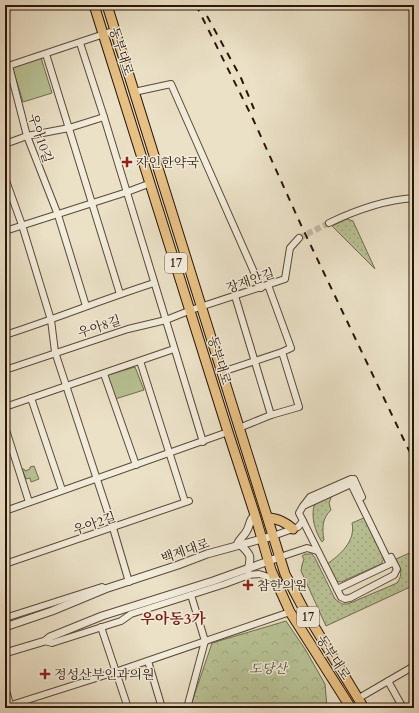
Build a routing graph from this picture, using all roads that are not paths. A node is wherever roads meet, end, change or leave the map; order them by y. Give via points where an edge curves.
1 (94, 5) edge
2 (107, 5) edge
3 (116, 30) junction
4 (103, 34) junction
5 (80, 43) junction
6 (46, 54) junction
7 (7, 66) edge
8 (134, 92) junction
9 (104, 117) junction
10 (69, 128) junction
11 (27, 136) junction
12 (5, 144) edge
13 (5, 178) edge
14 (151, 183) junction
15 (128, 192) junction
16 (414, 198) edge
17 (92, 203) junction
18 (58, 215) junction
19 (329, 223) tunnel mouth
20 (22, 225) junction
21 (5, 231) edge
22 (299, 238) tunnel mouth
23 (154, 283) junction
24 (268, 285) junction
25 (261, 288) junction
26 (120, 294) junction
27 (235, 296) junction
28 (86, 306) junction
29 (201, 307) junction
30 (191, 310) junction
31 (51, 320) junction
32 (166, 320) junction
33 (5, 335) edge
34 (174, 349) junction
35 (55, 352) junction
36 (282, 352) junction
37 (140, 361) junction
38 (254, 361) junction
39 (5, 370) edge
40 (222, 372) junction
41 (104, 374) junction
42 (65, 385) junction
43 (31, 398) junction
44 (5, 407) edge
45 (270, 415) junction
46 (5, 427) edge
47 (239, 428) junction
48 (228, 432) junction
49 (202, 442) junction
50 (169, 453) junction
51 (136, 465) junction
52 (96, 479) junction
53 (62, 490) junction
54 (29, 502) junction
55 (303, 506) junction
56 (5, 511) edge
57 (255, 515) junction
58 (268, 518) junction
59 (303, 521) junction
60 (113, 528) junction
61 (293, 529) junction
62 (273, 536) junction
63 (262, 538) junction
64 (238, 545) junction
65 (317, 551) junction
66 (280, 557) junction
67 (268, 562) junction
68 (5, 564) edge
69 (248, 570) junction
70 (275, 579) junction
71 (129, 582) junction
72 (212, 582) junction
73 (225, 584) junction
74 (105, 589) junction
75 (337, 589) junction
76 (204, 590) junction
77 (191, 595) junction
78 (140, 605) junction
79 (151, 607) junction
80 (290, 612) junction
81 (131, 614) junction
82 (5, 618) edge
83 (5, 627) edge
84 (101, 627) junction
85 (45, 641) junction
86 (205, 641) junction
87 (5, 653) edge
88 (148, 660) junction
89 (414, 666) edge
90 (115, 672) junction
91 (388, 681) junction
92 (5, 688) edge
93 (359, 698) junction
94 (9, 707) edge
95 (128, 708) edge
96 (162, 708) edge
97 (187, 708) edge
98 (351, 708) edge
99 (364, 708) edge
100 (403, 708) edge

1 - 4 main road, 동부대로 / 17
2 - 3 main road, 동부대로 / 17
3 - 4 street
3 - 8 main road, 동부대로 / 17
4 - 5 street
4 - 14 main road, 동부대로 / 17
5 - 6 street
5 - 9 street
6 - 7 street
6 - 10 street
7 - 11 street, 우아10길
8 - 25 street via 171,84
8 - 29 main road, 동부대로 / 17
9 - 10 street
9 - 15 street
10 - 11 street
10 - 17 street
11 - 12 street
11 - 18 street, 우아10길
13 - 20 street
14 - 15 street
14 - 30 main road, 동부대로 / 17
15 - 17 street
15 - 23 street
16 - 19 street via 377,204
17 - 18 street
17 - 26 street
18 - 20 street
18 - 28 street, 우아10길
20 - 21 street
20 - 31 street
22 - 24 street, 장재안길 via 290,248 285,279
23 - 26 street
23 - 32 street
24 - 25 street, 장재안길
24 - 36 street via 291,348
25 - 27 street, 장재안길
26 - 28 street
27 - 29 street, 장재안길
27 - 38 street
28 - 31 street
29 - 30 street, 우아8길
29 - 40 main road, 동부대로 / 17
30 - 32 street, 우아8길
30 - 48 main road, 동부대로 / 17
31 - 33 street
31 - 35 street
32 - 34 street
32 - 35 street, 우아8길
34 - 37 street
34 - 49 street
35 - 39 street, 우아8길
35 - 42 street
36 - 38 street
36 - 45 street via 299,407
37 - 41 street
37 - 50 street
38 - 40 street
38 - 45 street
40 - 47 main road, 동부대로 / 17
41 - 42 street
41 - 51 street
42 - 43 street
42 - 52 street
43 - 44 street
43 - 53 street
45 - 47 street
46 - 54 street
47 - 58 main road, 동부대로 / 17
48 - 49 street
48 - 57 main road, 동부대로 / 17
49 - 50 street
50 - 51 street
50 - 60 street, 우아2길 via 187,501
51 - 52 street
52 - 53 street
52 - 60 street
53 - 54 street
54 - 56 street
55 - 59 street via 299,513
55 - 75 street via 352,484 390,564
55 - 75 street via 310,497 354,479 397,570 394,576 350,598 341,597
57 - 63 main road, 동부대로 / 17
57 - 64 street via 250,519
58 - 61 main road via 288,523
58 - 62 main road, 동부대로 / 17
59 - 61 street
59 - 65 street
60 - 68 street, 우아2길
60 - 71 street
61 - 62 street
62 - 63 street, 백제대로
62 - 66 main road, 동부대로 / 17
63 - 64 street, 백제대로
63 - 67 main road, 동부대로 / 17
64 - 69 street via 248,550
64 - 71 street, 백제대로
65 - 66 street via 307,548
65 - 75 street
66 - 67 street
66 - 93 main road, 동부대로 / 17 via 287,578 303,608
67 - 69 street
67 - 70 main road, 동부대로 / 17
69 - 72 street
70 - 73 street via 249,574
70 - 80 main road, 동부대로 / 17
71 - 74 street, 백제대로
72 - 73 street
72 - 76 street
72 - 78 street
73 - 76 street
74 - 82 street, 백제대로 via 102,587
74 - 83 street, 백제대로
76 - 77 street
77 - 79 street
77 - 86 street
78 - 79 street
78 - 81 street
78 - 85 street via 102,616
79 - 81 street
80 - 86 street
80 - 98 main road, 동부대로 / 17
81 - 84 street via 121,621
84 - 85 street via 52,643
84 - 90 street
85 - 87 street
86 - 88 street
86 - 97 street
88 - 90 street
88 - 96 street
89 - 91 street
90 - 94 street
90 - 95 street
91 - 93 street
91 - 100 street
92 - 94 street
93 - 99 main road, 동부대로 / 17

